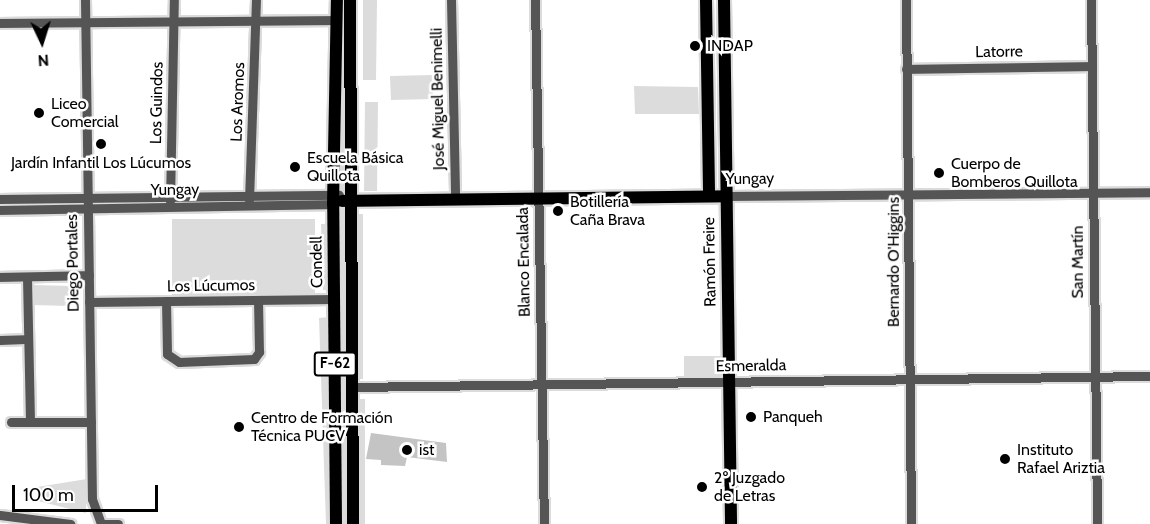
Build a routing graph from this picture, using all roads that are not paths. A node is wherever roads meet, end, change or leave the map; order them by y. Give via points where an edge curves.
1 (84, 0) edge
2 (174, 0) edge
3 (256, 0) edge
4 (336, 0) edge
5 (350, 0) edge
6 (451, 0) edge
7 (535, 0) edge
8 (706, 0) edge
9 (724, 0) edge
10 (906, 0) edge
11 (1091, 0) edge
12 (173, 20) junction
13 (336, 20) junction
14 (256, 21) junction
15 (85, 22) junction
16 (0, 23) edge
17 (1092, 66) junction
18 (906, 69) junction
19 (1093, 192) junction
20 (1150, 192) edge
21 (909, 193) junction
22 (250, 195) junction
23 (170, 196) junction
24 (709, 196) junction
25 (725, 196) junction
26 (87, 197) junction
27 (538, 197) junction
28 (350, 198) junction
29 (455, 198) junction
30 (0, 199) edge
31 (333, 199) junction
32 (249, 206) junction
33 (170, 207) junction
34 (87, 208) junction
35 (0, 210) edge
36 (89, 275) junction
37 (0, 277) edge
38 (27, 278) junction
39 (334, 299) junction
40 (258, 300) junction
41 (166, 301) junction
42 (89, 302) junction
43 (25, 339) junction
44 (0, 340) edge
45 (1093, 376) junction
46 (1150, 376) edge
47 (909, 378) junction
48 (729, 382) junction
49 (541, 384) junction
50 (352, 387) junction
51 (30, 421) junction
52 (10, 422) dead end
53 (91, 422) junction
54 (0, 515) edge
55 (70, 524) edge
56 (102, 524) edge
57 (118, 524) edge
58 (336, 524) edge
59 (353, 524) edge
60 (544, 524) edge
61 (731, 524) edge
62 (911, 524) edge
63 (1097, 524) edge

1 - 15 street, Diego Portales
2 - 12 street, Los Guindos
3 - 14 street, Los Aromos
4 - 13 main road, Condell / F-62
5 - 28 main road, Condell / F-62
6 - 29 street, José Miguel Benimelli
7 - 27 street, Blanco Encalada
8 - 24 main road, Ramón Freire
9 - 25 main road, Ramón Freire
10 - 18 street, Bernardo O'Higgins
11 - 17 street, San Martín
12 - 14 street
12 - 15 street
12 - 23 street, Los Guindos
13 - 14 street
13 - 31 main road, Condell / F-62
14 - 22 street, Los Aromos
15 - 16 street
15 - 26 street, Diego Portales
17 - 18 street, Latorre
17 - 19 street, San Martín
18 - 21 street, Bernardo O'Higgins
19 - 20 street, Yungay
19 - 21 street, Yungay
19 - 45 street, San Martín
21 - 25 street, Yungay
21 - 47 street, Bernardo O'Higgins
22 - 23 street, Yungay
22 - 31 street, Yungay
22 - 32 street, Los Aromos
23 - 26 street, Yungay
23 - 33 street, Los Guindos
24 - 25 main road, Yungay
24 - 27 main road, Yungay
25 - 48 main road, Ramón Freire
26 - 30 street, Yungay
26 - 34 street, Diego Portales
27 - 29 main road, Yungay
27 - 49 street, Blanco Encalada
28 - 29 main road, Yungay
28 - 31 main road, Yungay
28 - 50 main road, Condell / F-62
31 - 32 street, Yungay
31 - 39 main road, Condell / F-62
32 - 33 street, Yungay
33 - 34 street, Yungay
34 - 35 street, Yungay
34 - 36 street, Diego Portales
36 - 38 street
36 - 42 street, Diego Portales
37 - 38 street
38 - 43 street
39 - 40 street, Los Lúcumos
39 - 58 main road, Condell / F-62
40 - 41 street, Los Lúcumos
40 - 41 street via 259,352 250,361 170,359
41 - 42 street, Los Lúcumos
42 - 53 street, Diego Portales
43 - 44 street
43 - 51 street
45 - 46 street, Esmeralda
45 - 47 street, Esmeralda
45 - 63 street, San Martín
47 - 48 street, Esmeralda
47 - 62 street, Bernardo O'Higgins
48 - 49 street, Esmeralda
48 - 61 main road, Ramón Freire
49 - 50 street, Esmeralda
49 - 60 street, Blanco Encalada
50 - 59 main road, Condell / F-62
51 - 52 street
51 - 53 street
53 - 56 street, Diego Portales via 92,503
54 - 55 street
56 - 57 street

